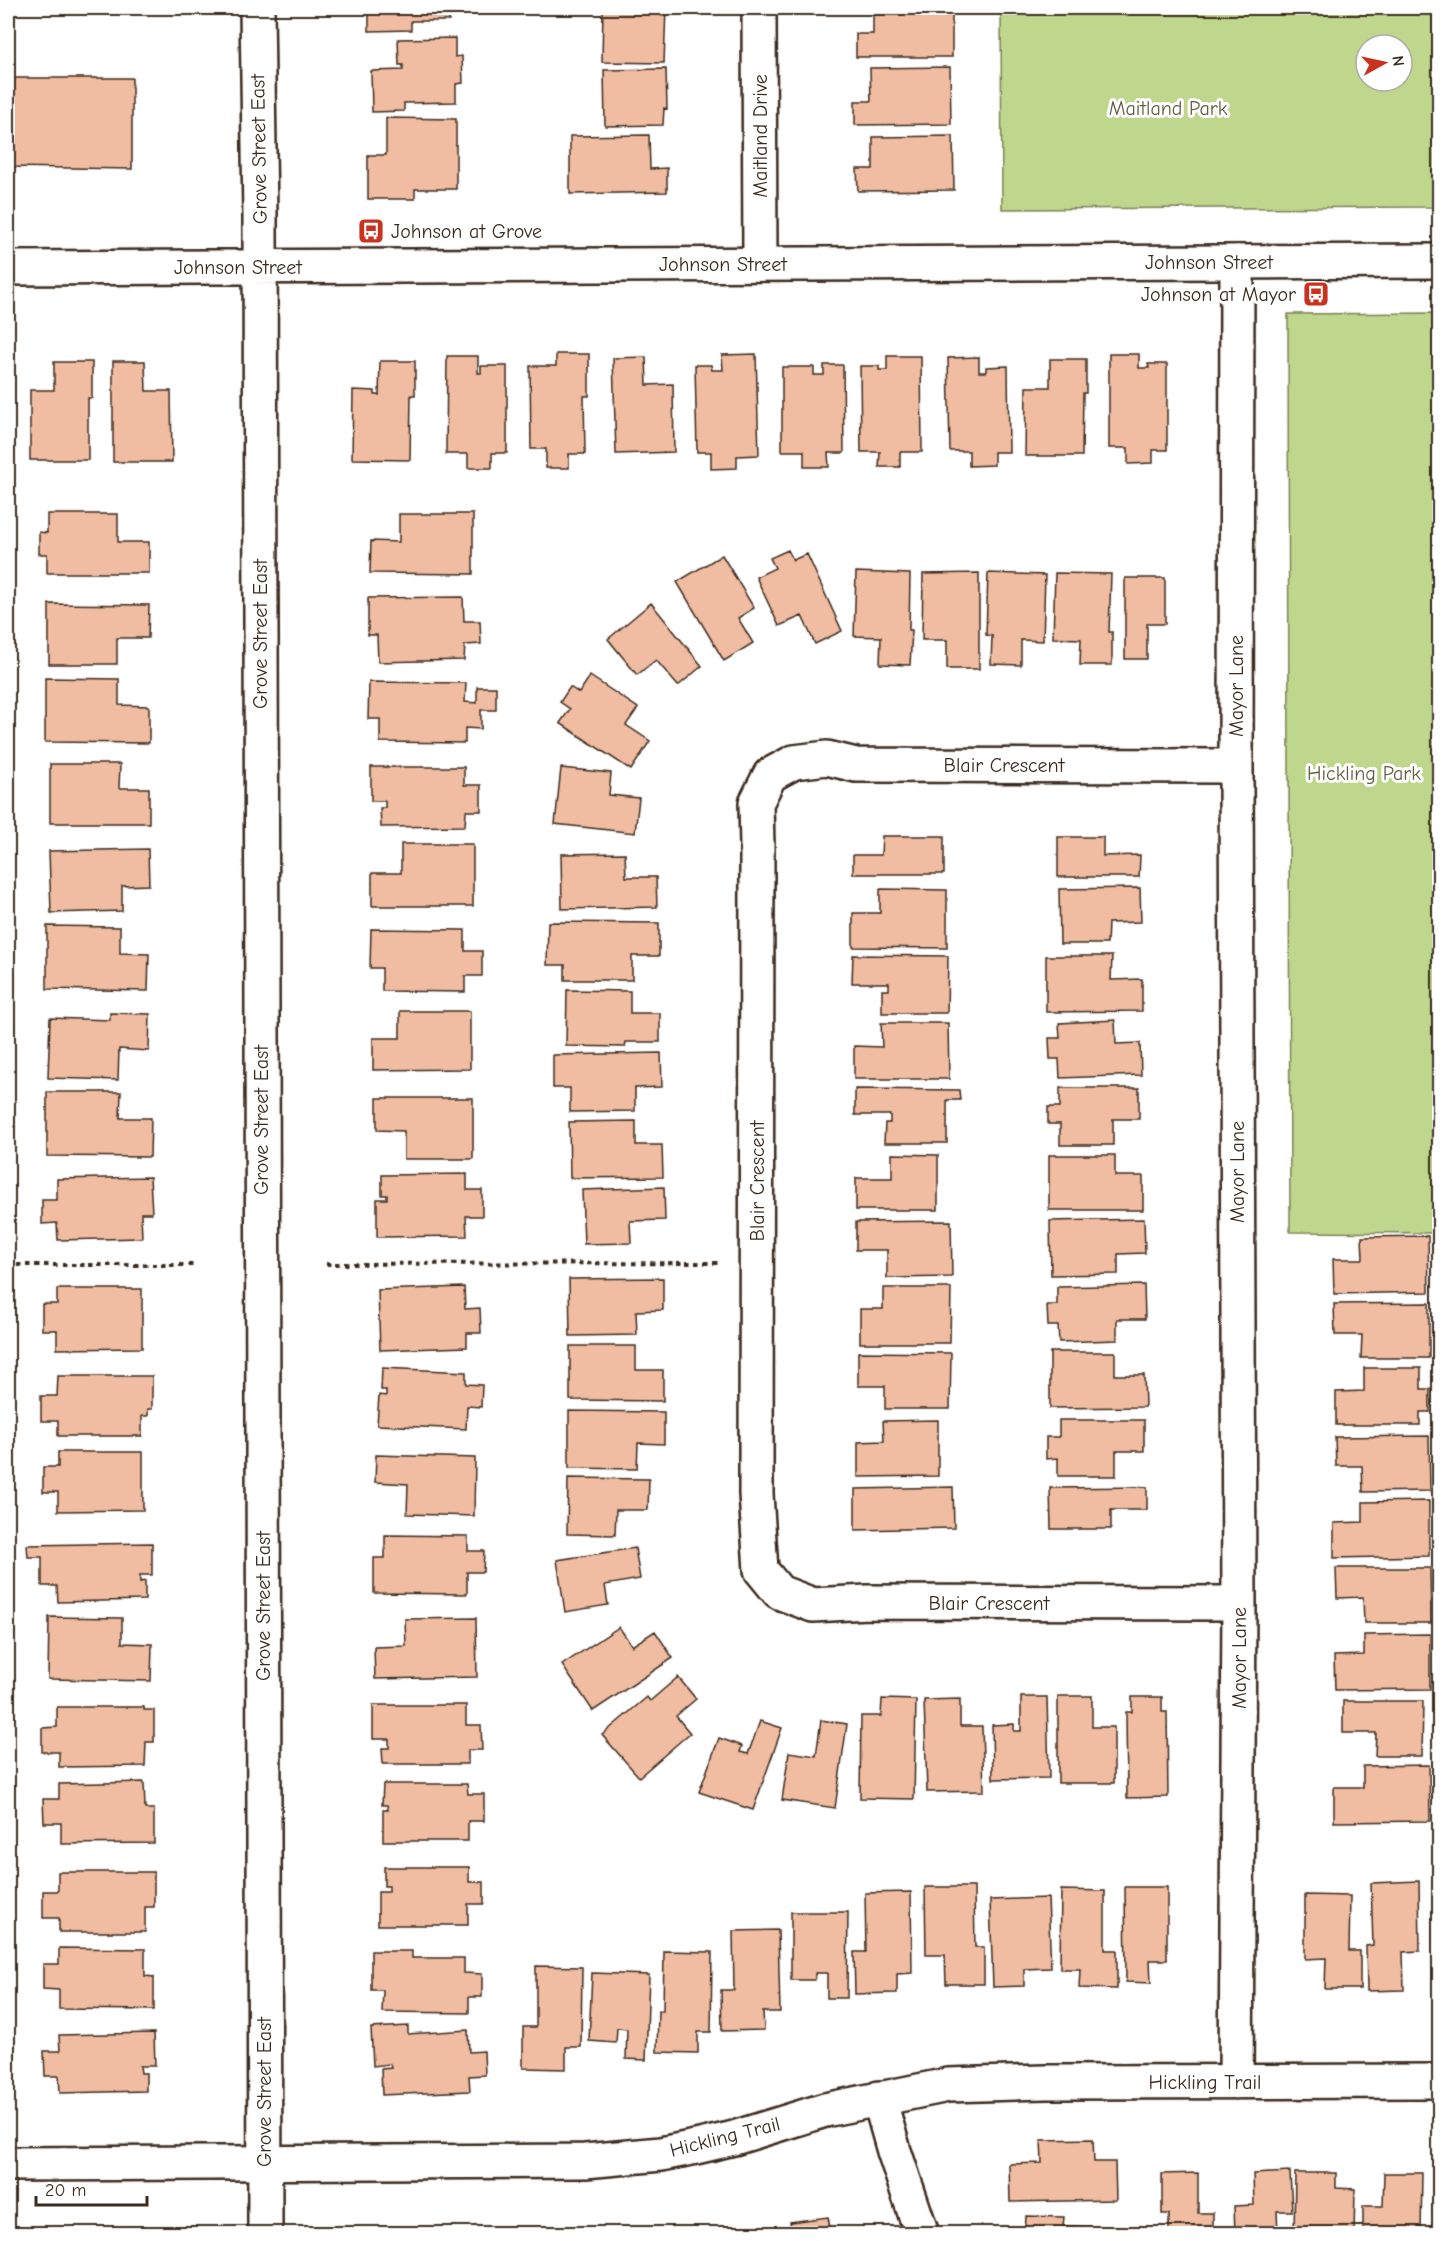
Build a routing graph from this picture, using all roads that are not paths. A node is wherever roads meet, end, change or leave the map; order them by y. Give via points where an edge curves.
1 (257, 8) edge
2 (759, 8) edge
3 (1440, 261) edge
4 (1237, 262) junction
5 (760, 264) junction
6 (260, 267) junction
7 (8, 268) edge
8 (1236, 765) junction
9 (1239, 1603) junction
10 (1440, 2081) edge
11 (1236, 2082) junction
12 (879, 2098) junction
13 (264, 2162) junction
14 (8, 2164) edge
15 (265, 2234) edge
16 (922, 2234) edge

1 - 6 street, Grove Street East
2 - 5 street, Maitland Drive
3 - 4 street, Johnson Street
4 - 5 street, Johnson Street
4 - 8 street, Mayor Lane
5 - 6 street, Johnson Street
6 - 7 street, Johnson Street
6 - 13 street, Grove Street East
8 - 9 street, Mayor Lane
8 - 9 street, Blair Crescent via 856,765 827,758 794,762 770,776 756,803 756,1494 761,1570 779,1592 813,1605
9 - 11 street, Mayor Lane
10 - 11 street, Hickling Trail
11 - 12 street, Hickling Trail via 948,2085
12 - 13 street, Hickling Trail via 661,2154 585,2161
12 - 16 street
13 - 14 street, Hickling Trail
13 - 15 street, Grove Street East

